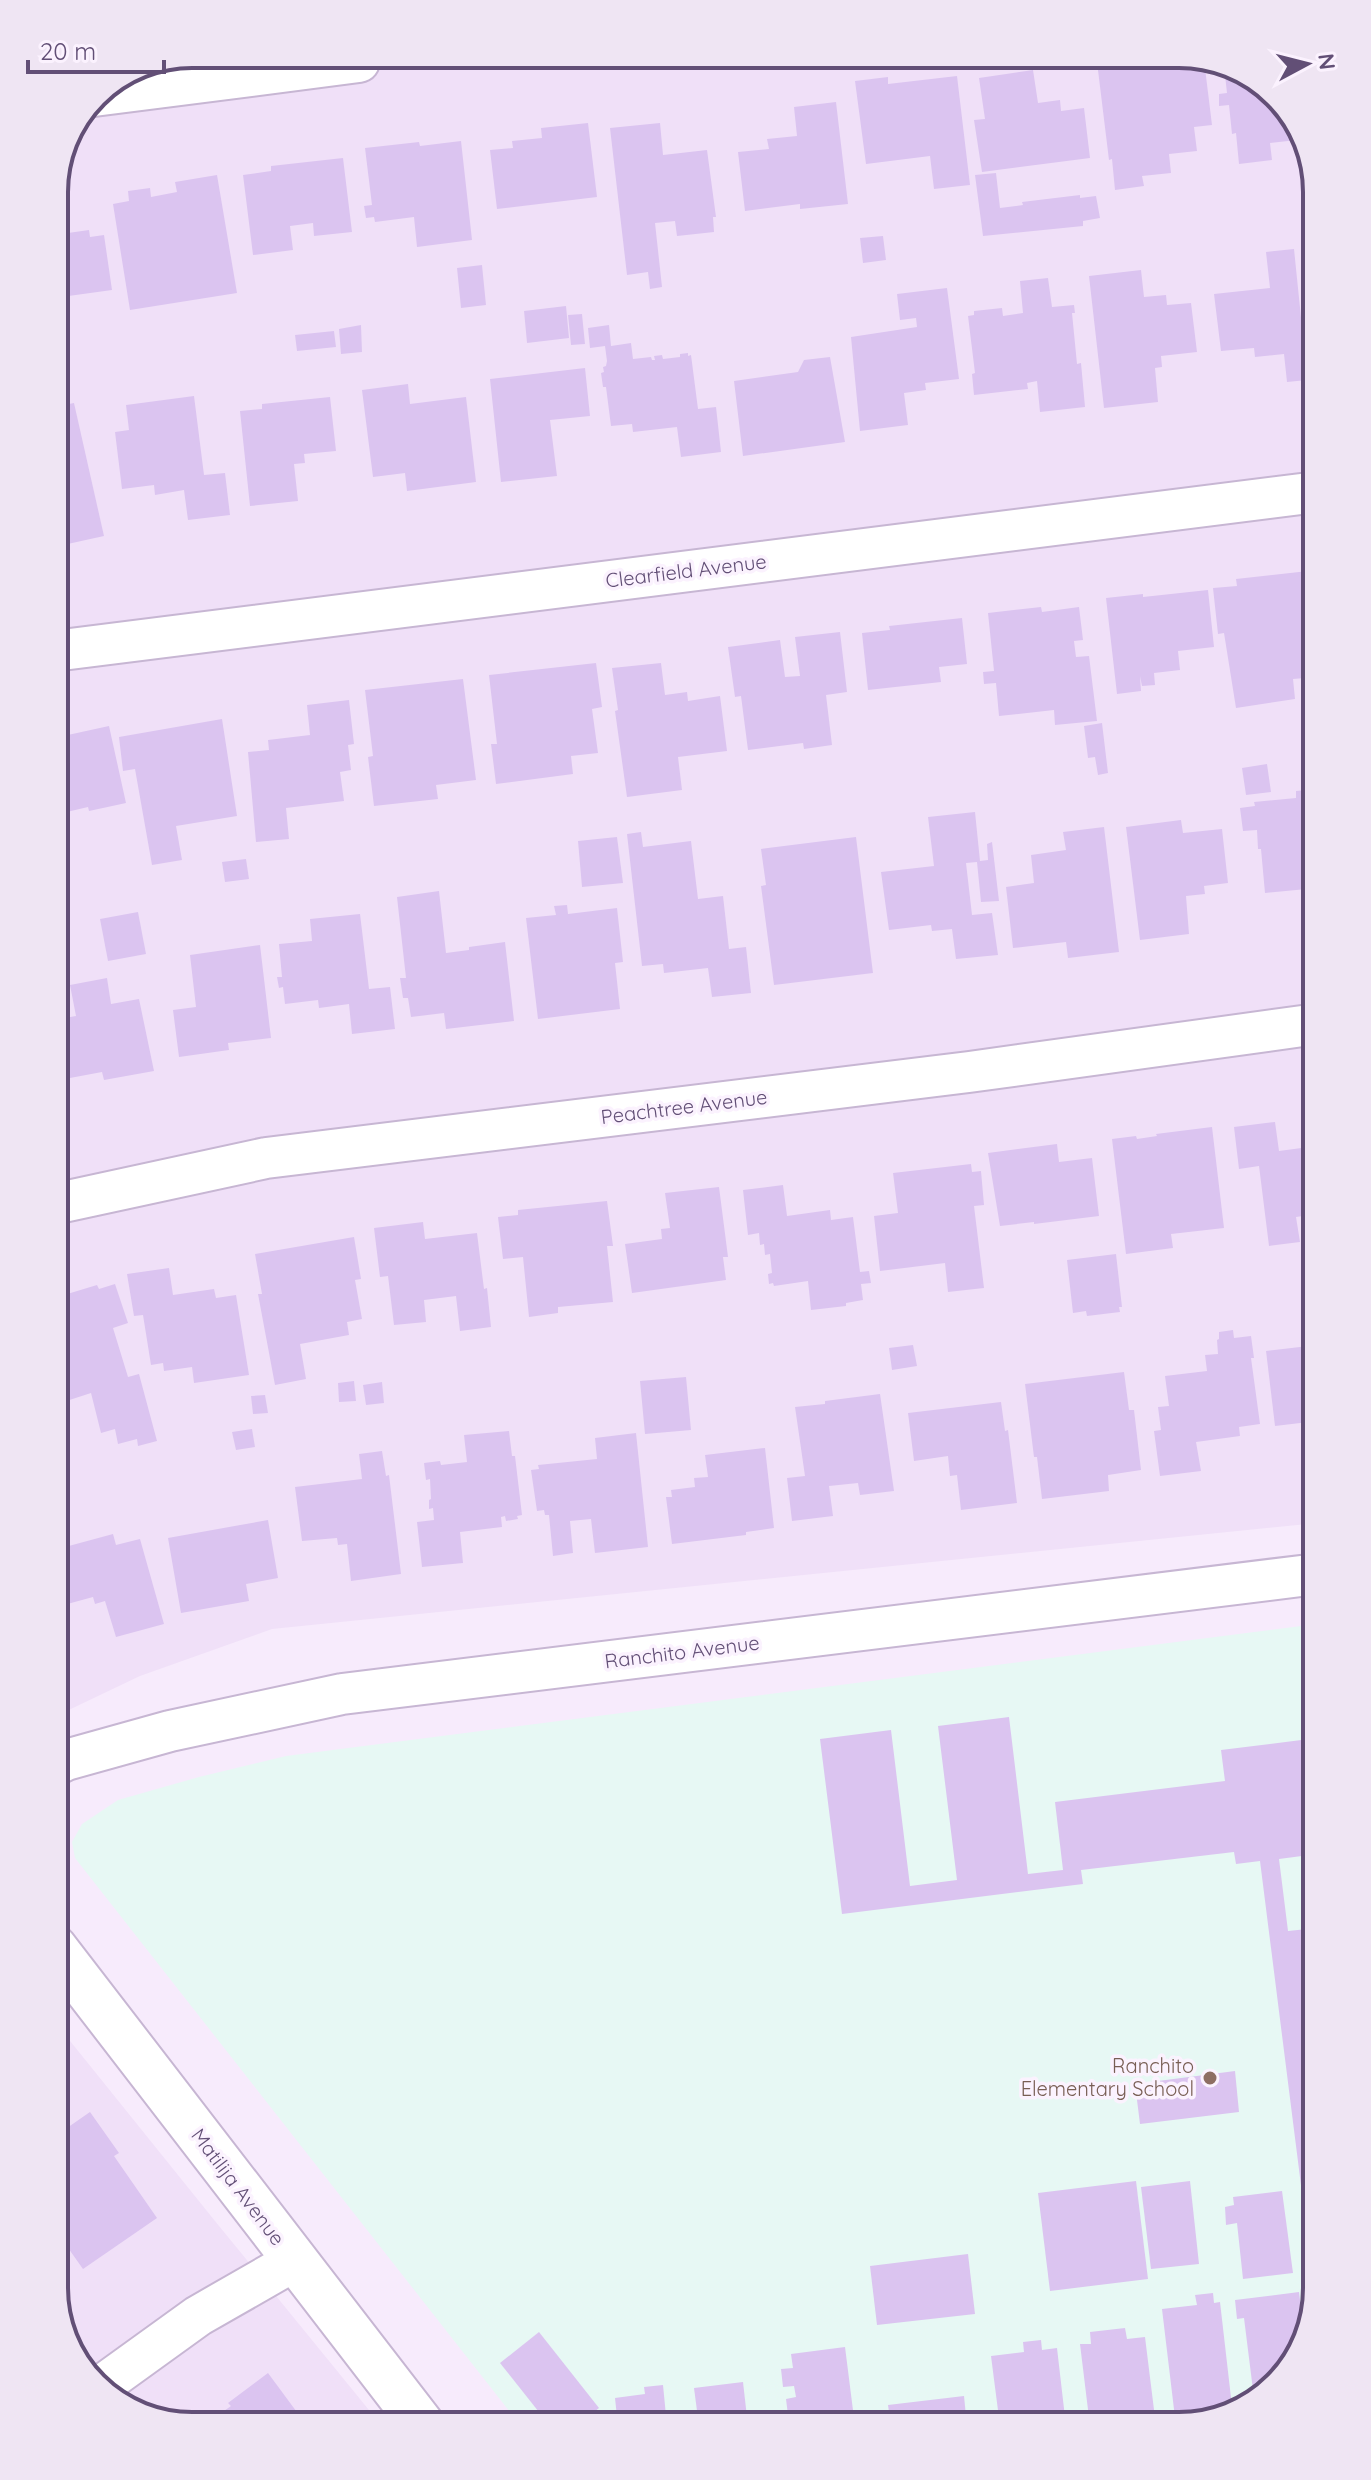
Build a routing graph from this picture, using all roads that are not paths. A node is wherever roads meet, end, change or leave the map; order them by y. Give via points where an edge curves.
1 (312, 68) edge
2 (119, 93) edge
3 (1303, 494) edge
4 (68, 649) edge
5 (1303, 1026) edge
6 (68, 1201) edge
7 (1303, 1576) edge
8 (68, 1759) edge
9 (68, 1965) edge
10 (294, 2261) junction
11 (109, 2380) edge
12 (412, 2412) edge

1 - 2 street
3 - 4 street, Clearfield Avenue
5 - 6 street, Peachtree Avenue via 266,1158
7 - 8 street, Ranchito Avenue via 342,1694
9 - 10 street, Matilija Avenue
10 - 11 street via 198,2316
10 - 12 street, Matilija Avenue

